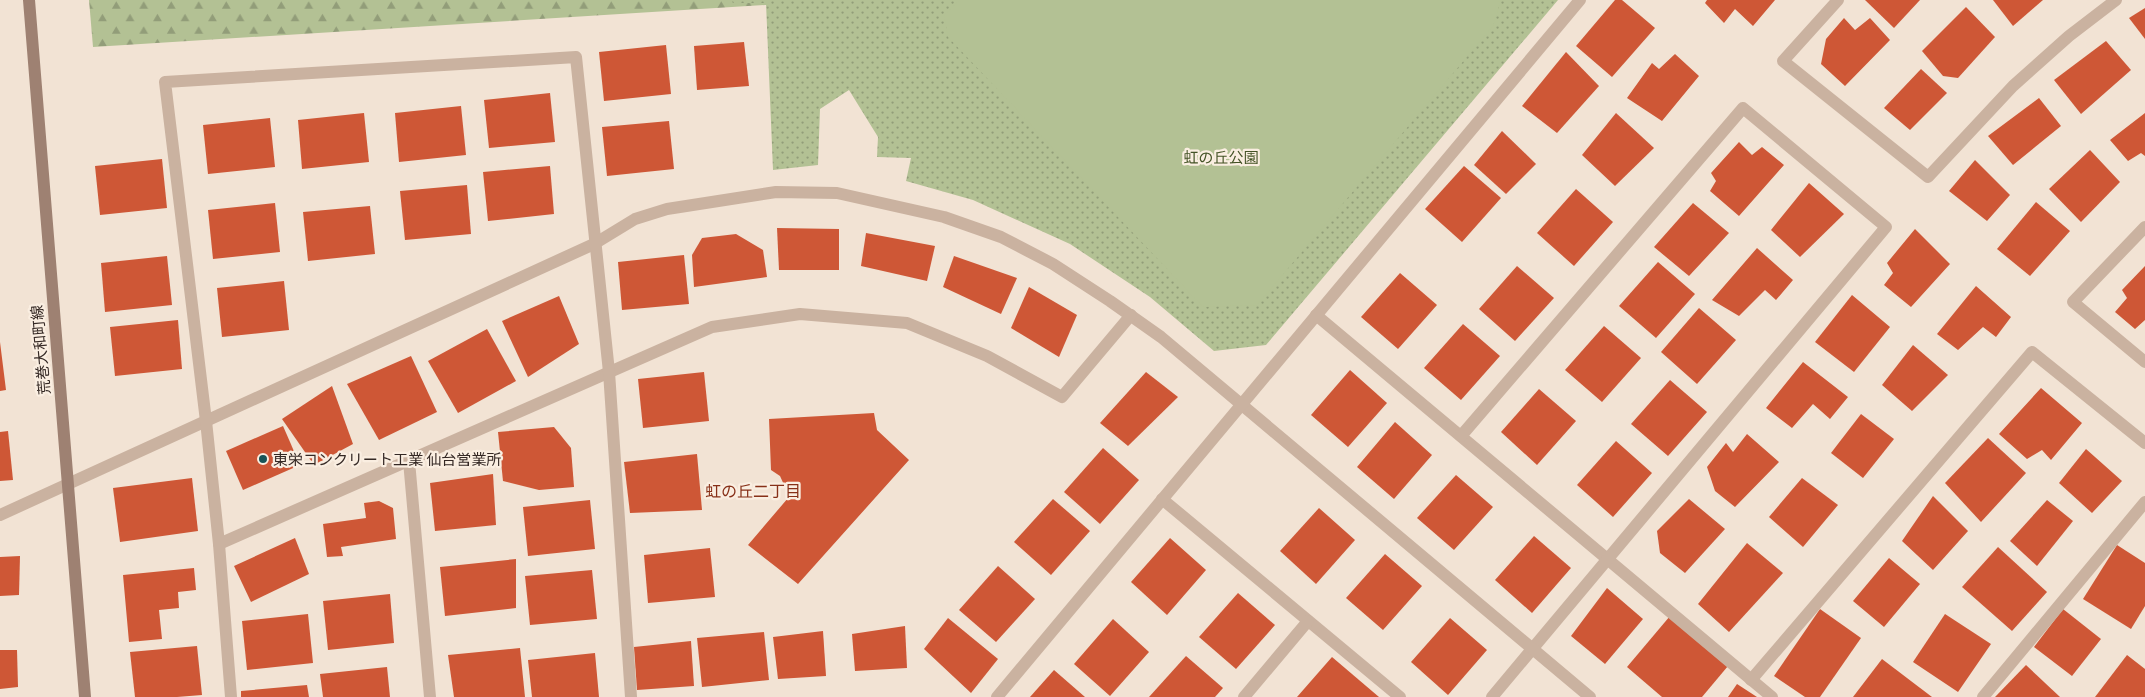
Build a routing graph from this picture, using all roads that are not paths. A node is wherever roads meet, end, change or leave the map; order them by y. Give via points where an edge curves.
1 (29, 0) edge
2 (1580, 0) edge
3 (1838, 0) edge
4 (2116, 0) edge
5 (2145, 227) edge
6 (594, 244) junction
7 (1131, 315) junction
8 (1316, 315) junction
9 (2145, 362) edge
10 (608, 372) junction
11 (1241, 404) junction
12 (206, 421) junction
13 (1461, 436) junction
14 (2145, 443) edge
15 (409, 461) junction
16 (68, 485) junction
17 (1162, 499) junction
18 (2145, 502) edge
19 (0, 515) edge
20 (219, 544) junction
21 (1608, 560) junction
22 (1308, 621) junction
23 (1533, 649) junction
24 (1751, 680) junction
25 (84, 697) edge
26 (231, 697) edge
27 (430, 697) edge
28 (631, 697) edge
29 (997, 697) edge
30 (1244, 697) edge
31 (1400, 697) edge
32 (1492, 697) edge
33 (1590, 697) edge
34 (1772, 697) edge
35 (1983, 697) edge

1 - 16 street, 荒巻大和町線
2 - 8 street
3 - 4 street via 1783,61 1928,177 2013,86
5 - 9 street via 2073,302
6 - 7 street via 635,219 667,209 776,192 837,193 944,217 1001,237 1053,264
6 - 10 street
6 - 12 street
6 - 12 street via 576,57 165,82
7 - 10 street via 1062,397 987,356 906,323 800,314 712,328
7 - 11 street
8 - 11 street
8 - 13 street
10 - 15 street
10 - 28 street
11 - 17 street
11 - 23 street
12 - 16 street
12 - 20 street
13 - 21 street
13 - 21 street via 1743,108 1886,227
14 - 24 street via 2032,352
15 - 20 street
15 - 27 street
16 - 19 street
16 - 25 street, 荒巻大和町線
17 - 22 street
17 - 29 street
18 - 35 street
20 - 26 street
21 - 23 street
21 - 24 street
22 - 30 street
22 - 31 street
23 - 32 street
23 - 33 street
24 - 34 street

